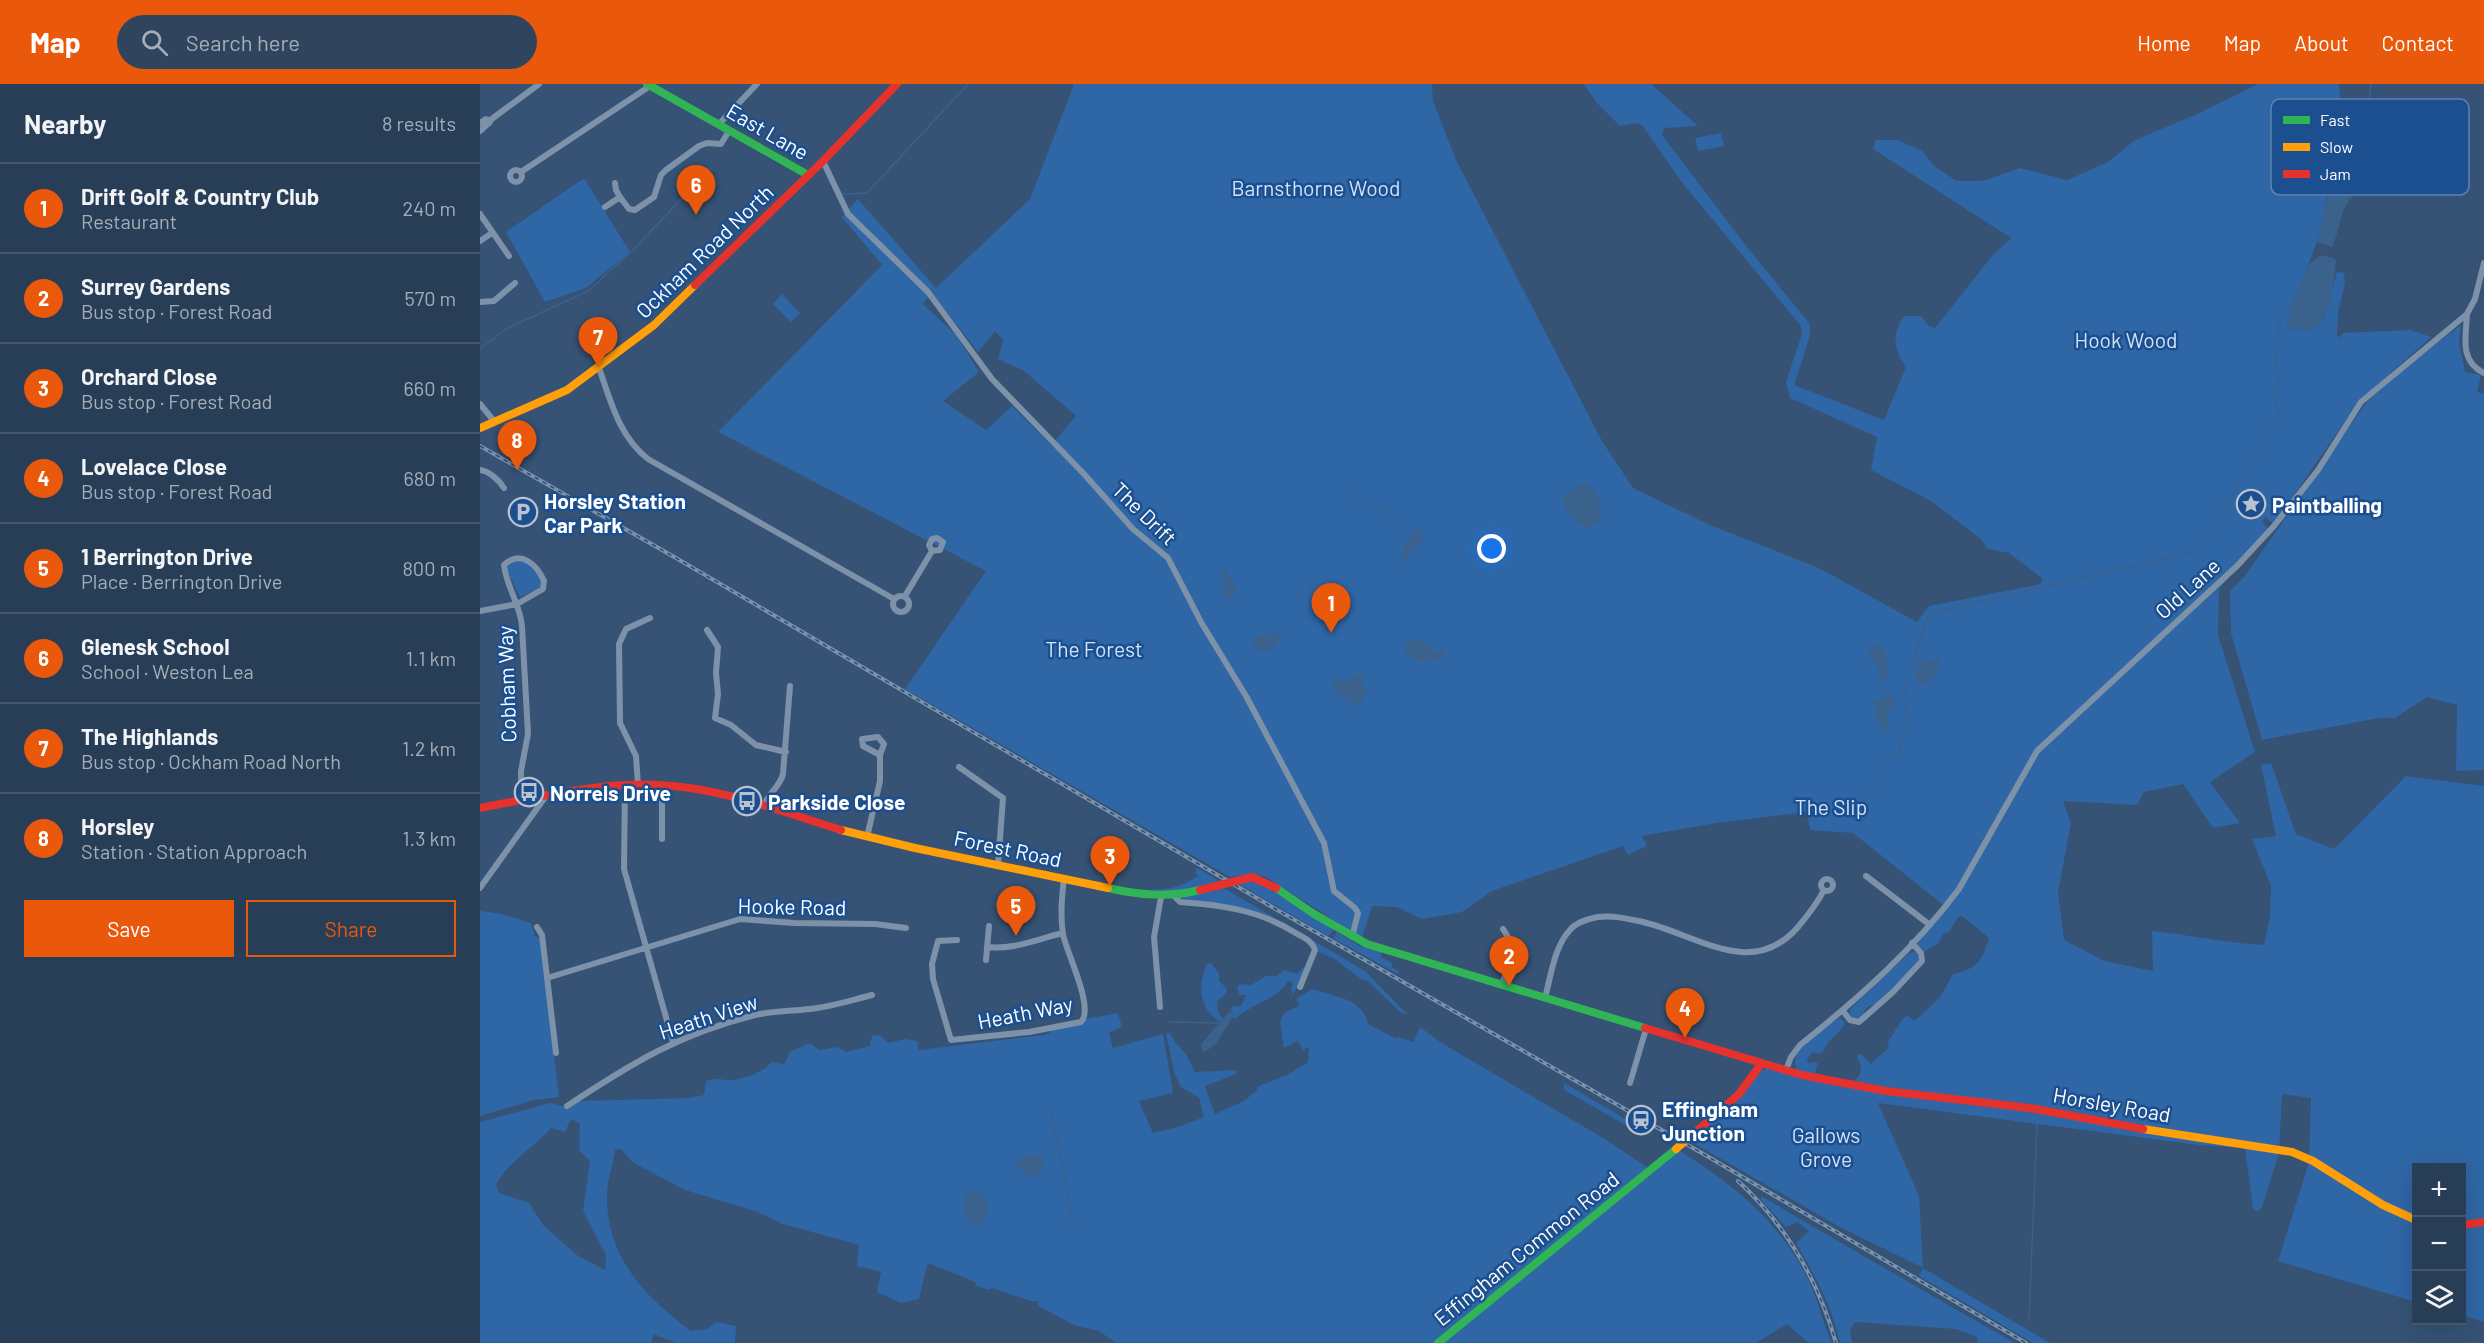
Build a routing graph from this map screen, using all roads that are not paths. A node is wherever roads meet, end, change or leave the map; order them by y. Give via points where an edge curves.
1 (539, 84) edge
2 (757, 84) edge
3 (897, 84) edge
4 (648, 85) edge
5 (489, 121) junction
6 (480, 123) edge
7 (719, 124) junction
8 (480, 131) edge
9 (729, 131) junction
10 (823, 161) junction
11 (521, 172) dead end
12 (808, 175) junction
13 (615, 183) dead end
14 (620, 197) junction
15 (605, 207) dead end
16 (480, 214) edge
17 (492, 233) junction
18 (480, 241) edge
19 (508, 256) dead end
20 (2484, 263) edge
21 (515, 283) dead end
22 (480, 302) edge
23 (2467, 314) junction
24 (599, 368) junction
25 (2484, 373) edge
26 (480, 404) edge
27 (494, 422) junction
28 (480, 428) edge
29 (480, 470) edge
30 (504, 488) dead end
31 (932, 551) dead end
32 (905, 596) junction
33 (894, 599) junction
34 (517, 604) junction
35 (480, 611) edge
36 (650, 618) dead end
37 (707, 630) dead end
38 (790, 686) dead end
39 (786, 752) junction
40 (880, 755) dead end
41 (959, 767) dead end
42 (638, 785) junction
43 (662, 785) junction
44 (626, 786) junction
45 (546, 796) junction
46 (521, 800) junction
47 (764, 806) junction
48 (480, 807) edge
49 (867, 837) junction
50 (662, 839) dead end
51 (998, 865) junction
52 (1866, 876) dead end
53 (1064, 878) junction
54 (480, 888) edge
55 (1824, 890) dead end
56 (1174, 896) junction
57 (1161, 897) junction
58 (1930, 924) junction
59 (989, 926) dead end
60 (537, 927) dead end
61 (906, 928) dead end
62 (1503, 929) dead end
63 (1063, 933) junction
64 (1352, 937) junction
65 (957, 940) dead end
66 (1912, 944) junction
67 (646, 947) junction
68 (987, 947) junction
69 (986, 960) dead end
70 (547, 978) junction
71 (1502, 986) junction
72 (1300, 987) dead end
73 (873, 995) dead end
74 (1545, 998) junction
75 (1160, 1007) dead end
76 (1843, 1011) junction
77 (1646, 1029) junction
78 (673, 1042) junction
79 (556, 1053) dead end
80 (1758, 1062) junction
81 (1786, 1070) junction
82 (1630, 1083) dead end
83 (567, 1106) dead end
84 (2412, 1218) edge
85 (2484, 1222) edge
86 (2466, 1224) edge
87 (1438, 1343) edge

1 - 5 street
2 - 7 street
3 - 10 street, Ockham Road North
4 - 7 street, East Lane
4 - 11 street
5 - 6 street
5 - 8 street
7 - 9 street, East Lane
9 - 12 street, East Lane
9 - 14 street via 721,144 699,146 664,171 656,195 638,208 629,209
10 - 12 street, Ockham Road North
10 - 64 street, The Drift via 848,214 928,292 992,379 1133,529 1168,558 1324,843 1334,891 1358,913
12 - 24 street, Ockham Road North via 658,322
13 - 14 street
14 - 15 street
16 - 17 street
17 - 18 street
17 - 19 street
20 - 23 street, Old Lane via 2475,300
21 - 22 street via 494,301
23 - 25 street via 2466,352 2474,367
23 - 58 street, Old Lane via 2361,402 2318,470 2252,550 2037,751 1959,889
24 - 27 street, Ockham Road North via 567,390
24 - 33 street via 622,430 640,453
26 - 27 street
27 - 28 street, Ockham Road North
29 - 30 street
31 - 32 street
32 - 33 street
32 - 33 street via 910,604 903,612 895,609
34 - 34 street, Cobham Way via 544,587 534,563 526,559 504,565
34 - 35 street, Cobham Way
34 - 46 street, Cobham Way via 522,626 528,734 521,771
36 - 42 street via 626,629 619,644 620,723 636,756
37 - 39 street via 718,647 715,718 756,745
38 - 39 street
39 - 47 street via 782,780 769,793
40 - 49 street via 880,781
41 - 51 street via 1003,798
42 - 43 street, Forest Road
42 - 44 street, Forest Road
43 - 47 street, Forest Road
43 - 50 street
44 - 45 street, Forest Road
44 - 67 street via 623,864
45 - 46 street, Forest Road
45 - 54 street
46 - 48 street, Forest Road
47 - 49 street, Forest Road
49 - 51 street, Forest Road
51 - 53 street, Forest Road
52 - 58 street
53 - 57 street, Forest Road
53 - 63 street, Heath Way
55 - 74 street via 1817,905 1786,940 1755,953 1731,952 1619,916 1583,921 1573,926 1561,943
56 - 57 street, Forest Road
56 - 64 street, Forest Road, bridge via 1258,878
56 - 72 street via 1180,902 1255,912 1310,941 1315,950
57 - 75 street via 1154,937
58 - 66 street, Old Lane
59 - 68 street
60 - 70 street via 542,935
61 - 67 street, Hooke Road via 746,919
62 - 71 street via 1513,945
63 - 65 street, Heath Way via 1082,994 1083,1021 952,1041 932,964 938,941
63 - 68 street via 1023,945
64 - 71 street, Forest Road
66 - 76 street, Old Lane
66 - 76 street via 1921,953 1922,961 1893,992 1859,1022 1850,1020
67 - 70 street, Hooke Road
67 - 78 street
68 - 69 street
70 - 79 street
71 - 74 street, Forest Road
73 - 78 street, Heath View via 812,1009 756,1015
74 - 77 street, Forest Road
76 - 81 street, Old Lane via 1796,1049
77 - 80 street, Forest Road
77 - 82 street
78 - 83 street, Heath View via 621,1069
80 - 81 street, Forest Road
80 - 87 street, Effingham Common Road, bridge via 1738,1095
81 - 84 street, Horsley Road via 1886,1091 2030,1108 2292,1152
85 - 86 street

